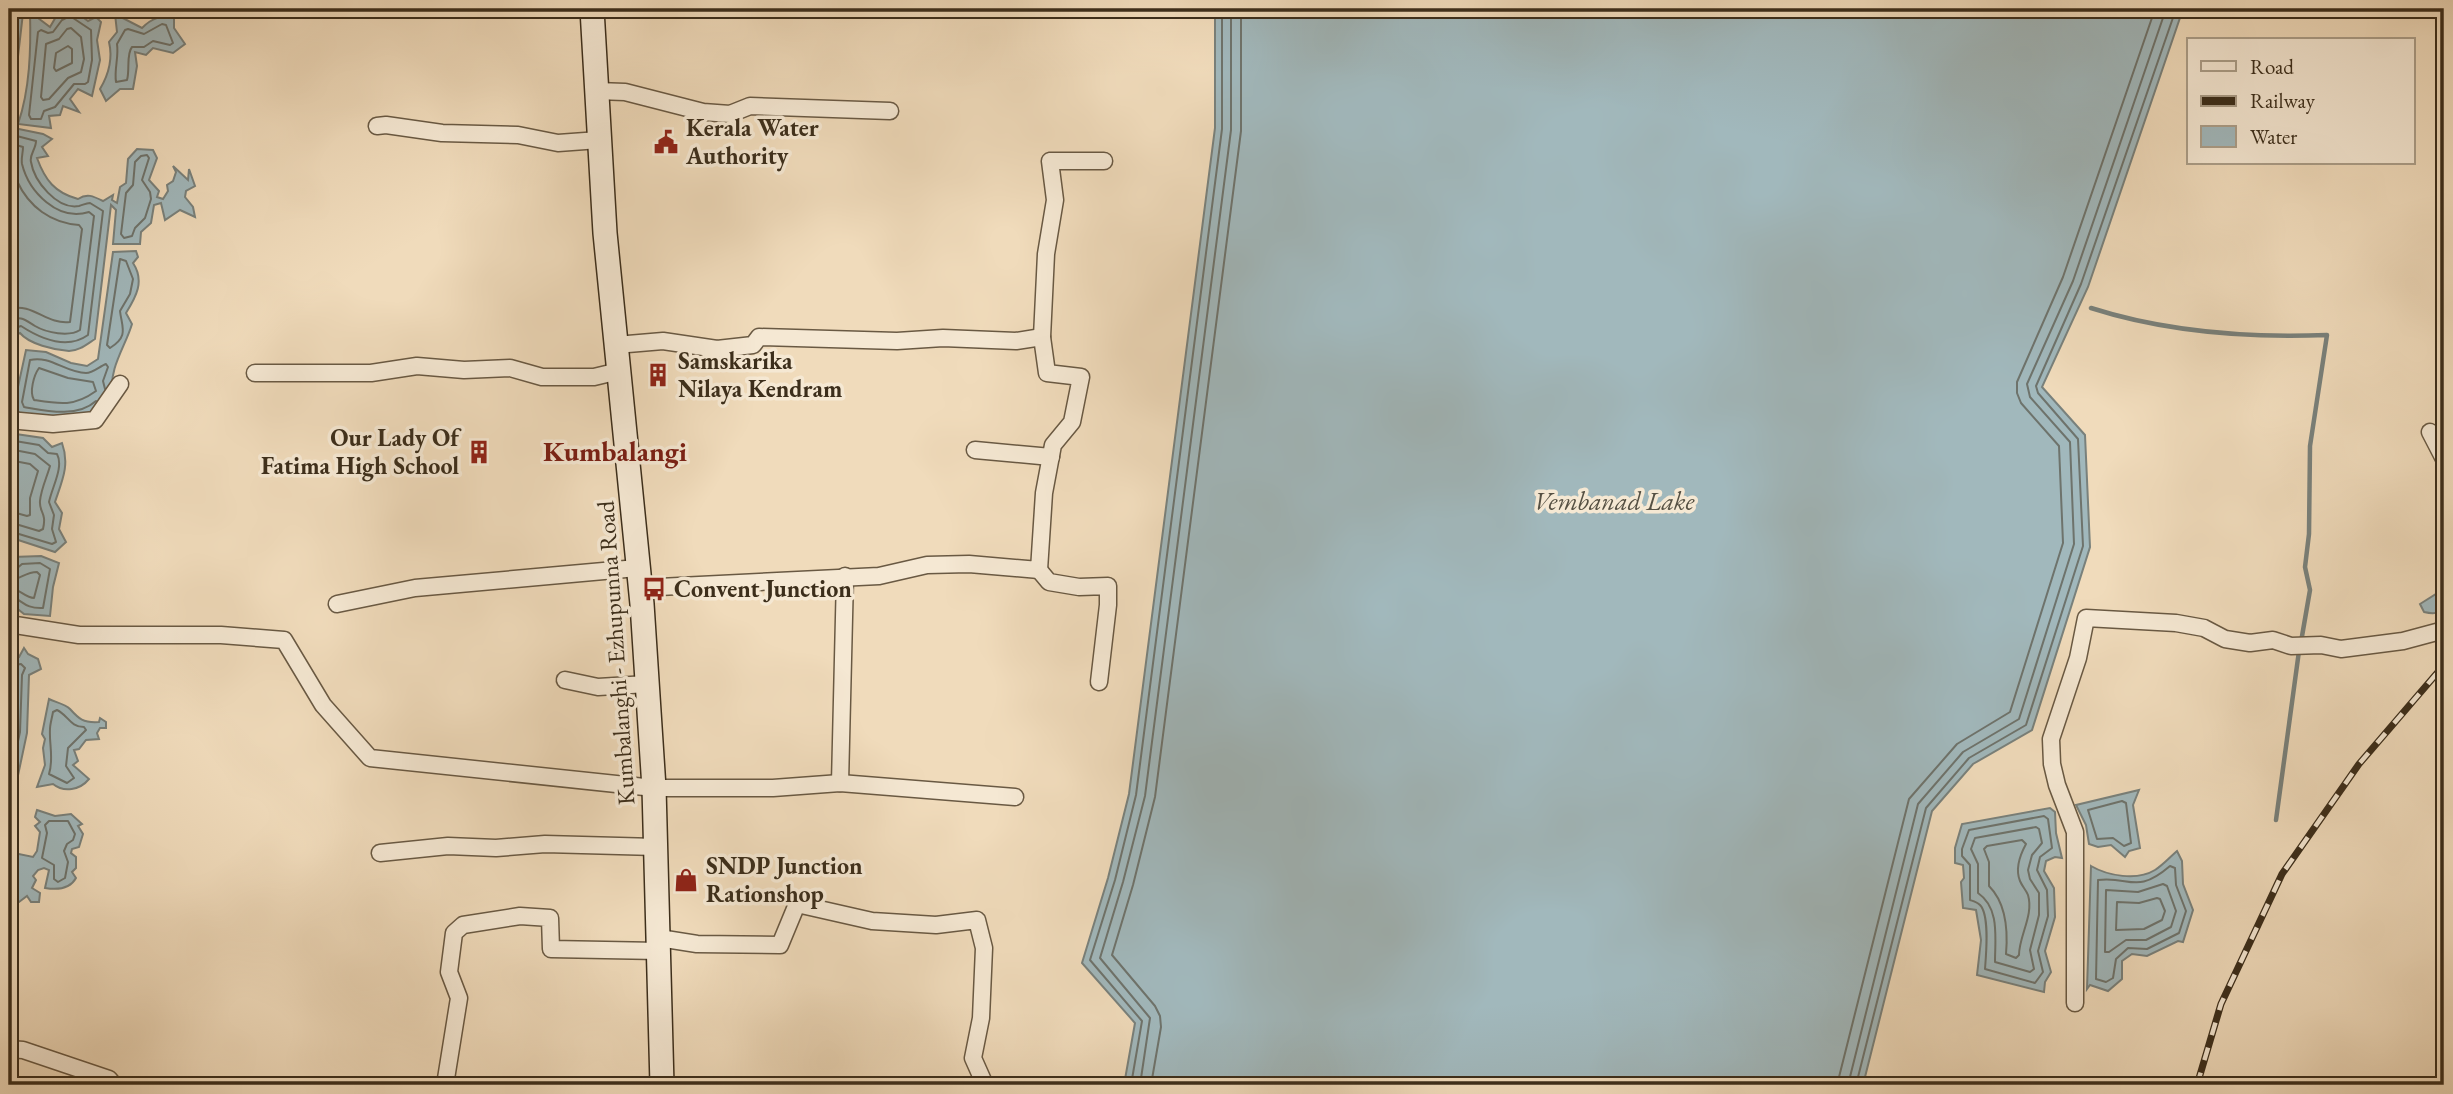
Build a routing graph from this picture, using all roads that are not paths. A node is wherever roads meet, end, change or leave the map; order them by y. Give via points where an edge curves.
1 (592, 9) edge
2 (597, 91) junction
3 (890, 111) dead end
4 (377, 126) dead end
5 (600, 140) junction
6 (1104, 162) dead end
7 (1042, 337) junction
8 (616, 345) junction
9 (619, 371) junction
10 (255, 373) dead end
11 (120, 384) dead end
12 (9, 421) edge
13 (2430, 432) dead end
14 (975, 450) dead end
15 (1051, 457) junction
16 (2444, 459) edge
17 (1039, 570) junction
18 (845, 576) junction
19 (638, 578) junction
20 (337, 604) dead end
21 (9, 624) edge
22 (2444, 630) edge
23 (565, 680) dead end
24 (1099, 682) dead end
25 (647, 684) junction
26 (840, 783) junction
27 (654, 788) junction
28 (1015, 797) dead end
29 (656, 847) junction
30 (380, 853) dead end
31 (659, 945) junction
32 (2076, 1003) dead end
33 (9, 1049) edge
34 (114, 1085) edge
35 (445, 1085) edge
36 (662, 1085) edge
37 (985, 1085) edge

1 - 2 main road, Kumbalanghi - Ezhupunna Road
2 - 3 street via 625,92 730,114 750,106
2 - 5 main road, Kumbalanghi - Ezhupunna Road
4 - 5 street via 518,135 558,144
5 - 8 main road, Kumbalanghi - Ezhupunna Road
6 - 7 street via 1051,161 1055,200 1046,254
7 - 8 street via 897,341 759,337 753,345 717,349 663,341
7 - 15 street via 1046,373 1081,377 1072,422 1053,445
8 - 9 main road, Kumbalanghi - Ezhupunna Road
9 - 10 street via 594,377 542,377 510,368 417,366 371,373
9 - 19 main road, Kumbalanghi - Ezhupunna Road
11 - 12 street via 95,421
13 - 16 street
14 - 15 street
15 - 17 street
17 - 18 street via 927,565 879,576
17 - 24 street via 1049,582 1108,586
18 - 19 street via 688,587
18 - 26 street
19 - 20 street via 415,588
19 - 25 main road, Kumbalanghi - Ezhupunna Road
21 - 27 street via 79,635 284,640 323,705 370,758
22 - 32 street via 2341,649 2273,640 2250,643 2176,623 2086,618 2051,739 2057,785 2075,832
23 - 25 street via 598,687
25 - 27 main road, Kumbalanghi - Ezhupunna Road
26 - 27 street
26 - 28 street
27 - 29 main road, Kumbalanghi - Ezhupunna Road
29 - 30 street via 448,846
29 - 31 main road, Kumbalanghi - Ezhupunna Road
31 - 35 street via 551,949 550,918 520,916 463,925 454,933 449,972 459,998
31 - 36 main road, Kumbalanghi - Ezhupunna Road
31 - 37 street via 780,945 797,904 872,921 936,925 977,920 984,948 981,1018 973,1058
33 - 34 street via 109,1079

